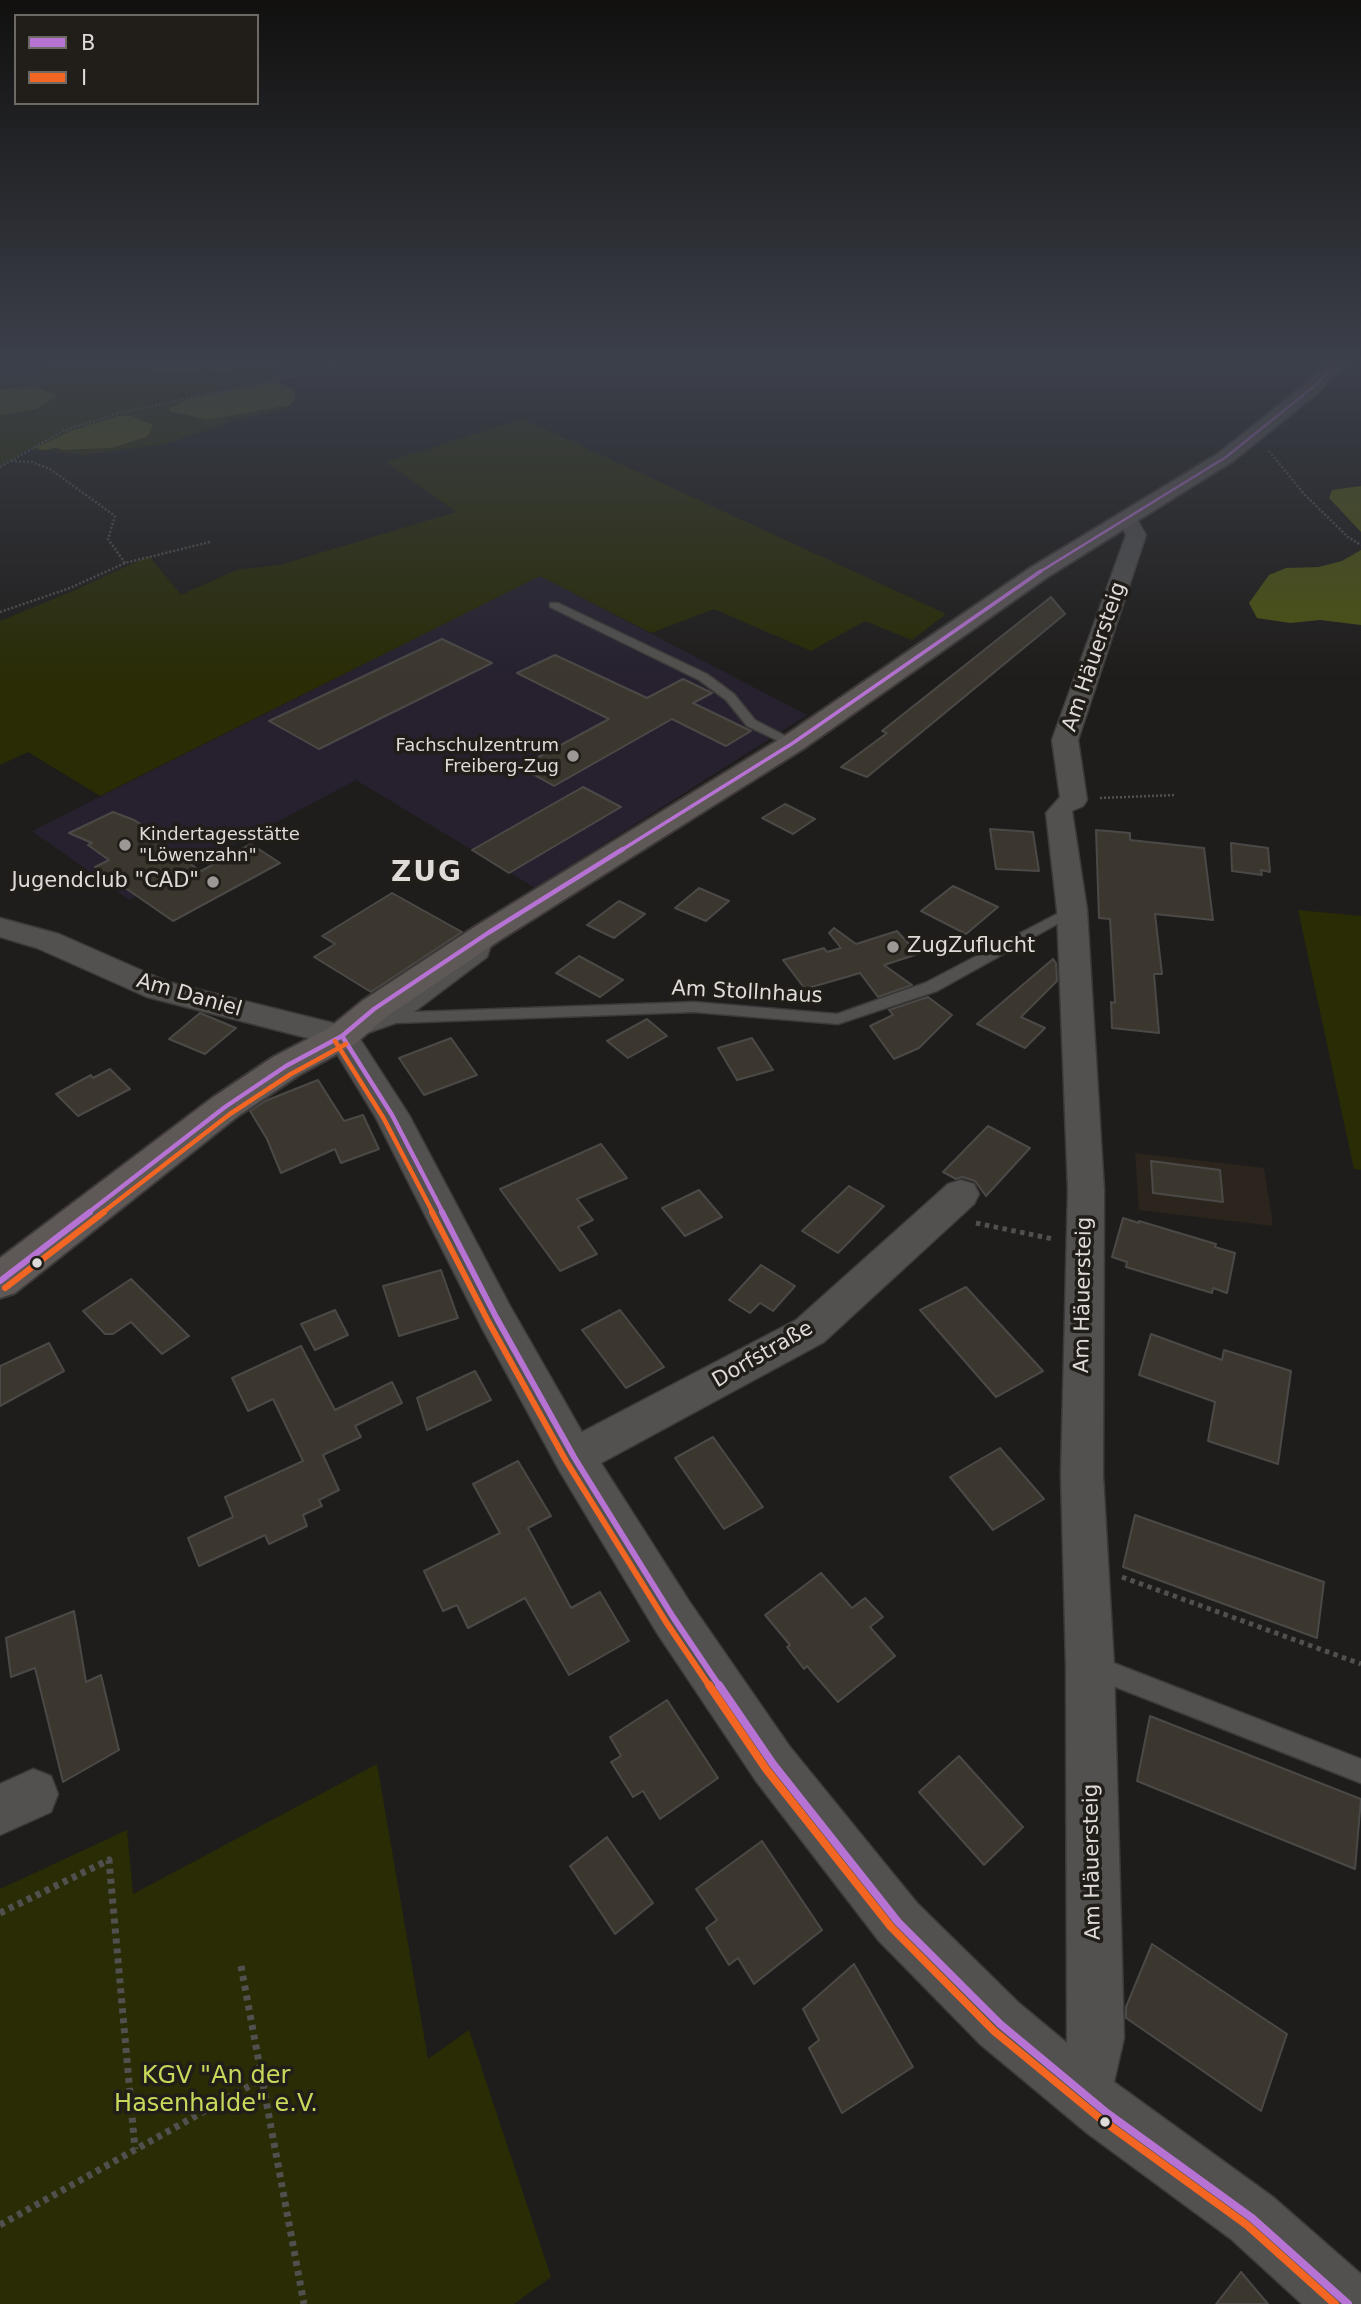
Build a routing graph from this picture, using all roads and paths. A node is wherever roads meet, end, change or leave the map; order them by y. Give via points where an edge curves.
1 (46, 467) edge
2 (1208, 467) edge
3 (1282, 467) edge
4 (1127, 518) junction
5 (210, 542) dead end
6 (1361, 545) edge
7 (125, 563) junction
8 (554, 605) dead end
9 (0, 612) edge
10 (793, 743) junction
11 (1176, 795) dead end
12 (1066, 806) junction
13 (1072, 910) junction
14 (0, 927) edge
15 (488, 933) junction
16 (395, 1018) junction
17 (342, 1036) junction
18 (950, 1204) joint
19 (1086, 1245) junction
20 (0, 1281) edge
21 (574, 1457) junction
22 (1085, 1563) junction
23 (1361, 1664) edge
24 (1090, 1666) junction
25 (1361, 1771) edge
26 (0, 1913) edge
27 (241, 1966) dead end
28 (262, 2079) junction
29 (1083, 2094) junction
30 (135, 2149) junction
31 (0, 2225) edge
32 (304, 2304) edge
33 (1348, 2304) edge

1 - 7 path via 115,516 108,539
2 - 4 street
3 - 6 path via 1304,494
4 - 10 street via 1038,573
4 - 12 street, Am Häuersteig via 1136,535 1065,740
5 - 7 path
7 - 9 path
8 - 10 lane via 703,677 730,697 751,723
10 - 15 street
11 - 12 path
12 - 13 street, Am Häuersteig
13 - 16 lane, Am Stollnhaus via 931,987 838,1019 694,1007
13 - 19 street, Am Häuersteig
14 - 17 street, Am Daniel via 48,941 158,990
15 - 16 lane via 482,954
15 - 17 street via 374,1009
16 - 17 lane
17 - 20 street via 225,1107
17 - 21 street via 392,1115
18 - 19 path
18 - 21 street, Dorfstraße via 810,1331
19 - 22 street, Am Häuersteig
21 - 29 street via 673,1617 773,1764 890,1911 1000,2024
22 - 23 path
22 - 24 street, Am Häuersteig
24 - 25 lane
24 - 29 street, Am Häuersteig via 1096,2038
26 - 30 path via 109,1860
27 - 28 path
28 - 30 path
28 - 32 path
29 - 33 street via 1252,2218
30 - 31 path

